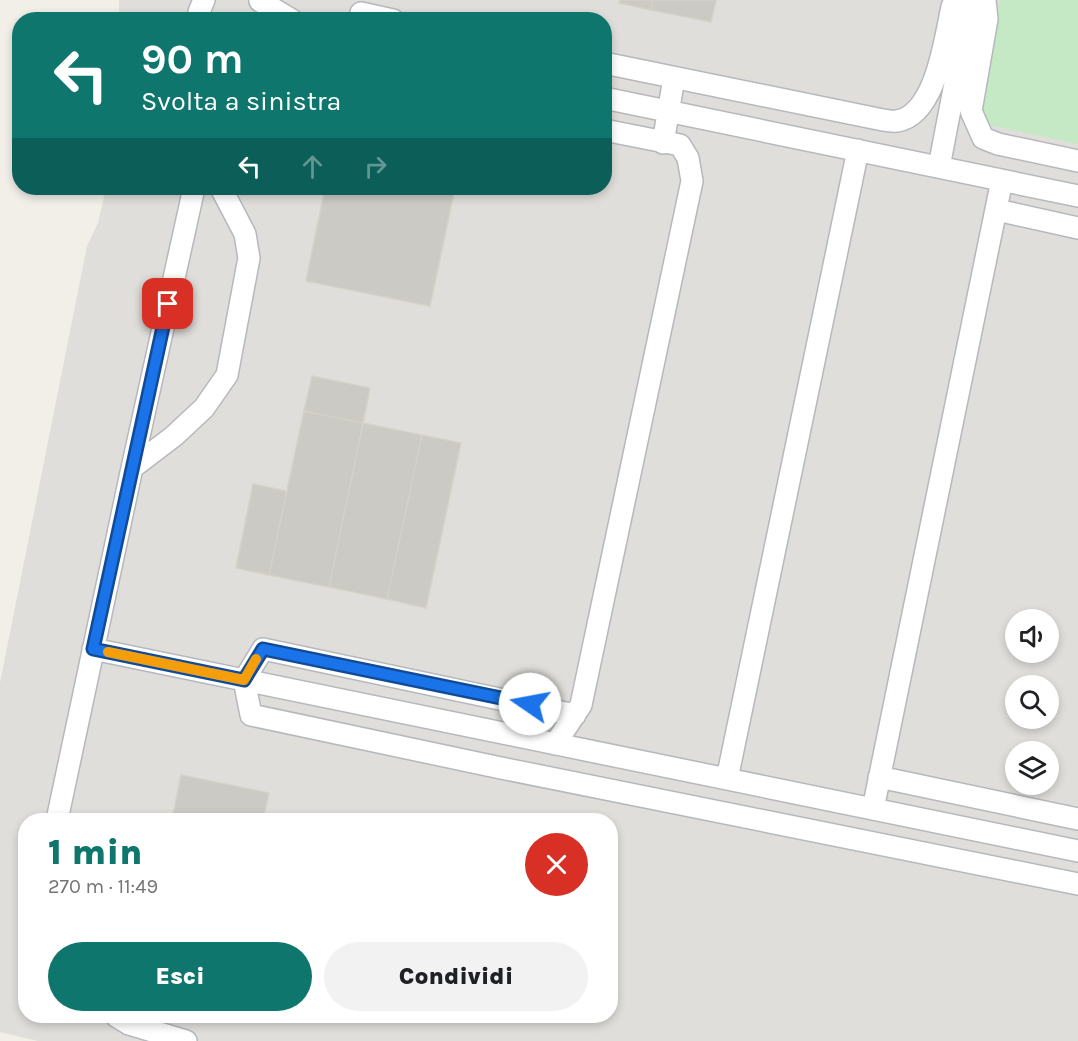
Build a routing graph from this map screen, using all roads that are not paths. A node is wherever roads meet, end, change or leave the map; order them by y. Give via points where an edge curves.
1 (955, 0) edge
2 (971, 0) edge
3 (986, 0) edge
4 (612, 65) edge
5 (674, 78) junction
6 (612, 100) edge
7 (795, 102) junction
8 (668, 112) junction
9 (612, 132) edge
10 (789, 136) junction
11 (663, 143) junction
12 (858, 150) junction
13 (1078, 162) edge
14 (939, 167) junction
15 (1002, 180) junction
16 (192, 195) edge
17 (225, 195) edge
18 (1078, 196) edge
19 (997, 210) junction
20 (1078, 228) edge
21 (132, 468) junction
22 (93, 649) junction
23 (398, 677) junction
24 (244, 680) junction
25 (478, 694) junction
26 (392, 710) junction
27 (575, 715) junction
28 (470, 726) junction
29 (508, 734) junction
30 (555, 744) junction
31 (501, 768) junction
32 (879, 777) junction
33 (727, 779) junction
34 (873, 809) junction
35 (58, 813) edge
36 (1074, 818) edge
37 (988, 832) junction
38 (1072, 850) edge
39 (981, 865) junction
40 (1078, 884) edge
41 (127, 1023) edge
42 (186, 1041) edge

1 - 7 lane via 927,99 899,121
2 - 14 lane
3 - 13 lane via 987,19 970,111 983,138
4 - 5 lane
5 - 7 lane
5 - 8 lane
6 - 8 lane
7 - 10 lane
8 - 10 lane
8 - 11 lane
9 - 11 lane
10 - 12 lane
11 - 27 lane via 680,145 688,158 692,181 581,705
12 - 14 lane
12 - 33 lane
14 - 15 lane
15 - 18 lane
15 - 19 lane
16 - 21 lane
17 - 21 lane via 245,234 249,258 227,375 204,408
19 - 20 lane
19 - 32 lane
21 - 22 lane
22 - 24 lane
22 - 35 lane
23 - 24 lane via 263,649
23 - 25 lane
23 - 26 lane
24 - 26 lane
24 - 31 lane via 251,715
25 - 27 lane
25 - 28 lane
26 - 28 lane
27 - 30 lane
28 - 29 lane
29 - 30 lane
29 - 31 lane
30 - 33 lane
31 - 39 lane
32 - 34 lane
32 - 36 lane
33 - 34 lane
34 - 37 lane
36 - 38 lane
37 - 38 lane
37 - 39 lane
39 - 40 lane
41 - 42 lane

